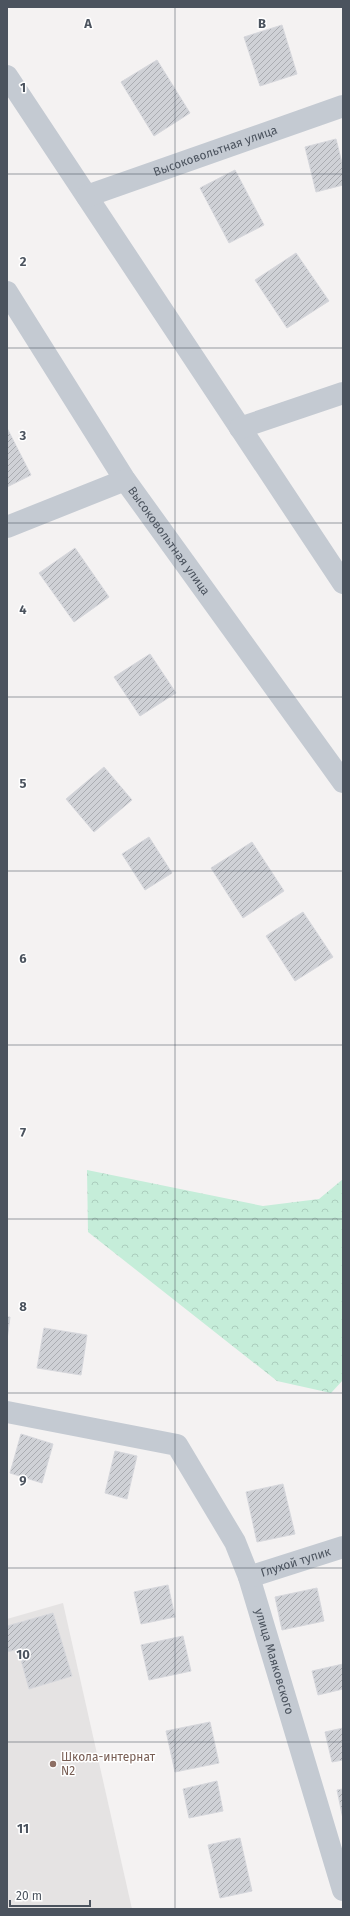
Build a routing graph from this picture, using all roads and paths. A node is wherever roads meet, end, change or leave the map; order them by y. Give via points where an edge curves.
1 (7, 76) edge
2 (343, 106) edge
3 (87, 196) junction
4 (7, 292) edge
5 (343, 393) edge
6 (240, 428) junction
7 (125, 480) junction
8 (7, 527) edge
9 (343, 583) edge
10 (343, 782) edge
11 (7, 1412) edge
12 (343, 1547) edge
13 (248, 1577) junction
14 (343, 1890) edge

1 - 3 street
2 - 3 street, Высоковольтная улица
3 - 6 street
4 - 7 street, Высоковольтная улица
5 - 6 street
6 - 9 street
7 - 8 street
7 - 10 street, Высоковольтная улица
11 - 13 street, улица Маяковского via 177,1445 235,1542
12 - 13 street, Глухой тупик
13 - 14 street, улица Маяковского

